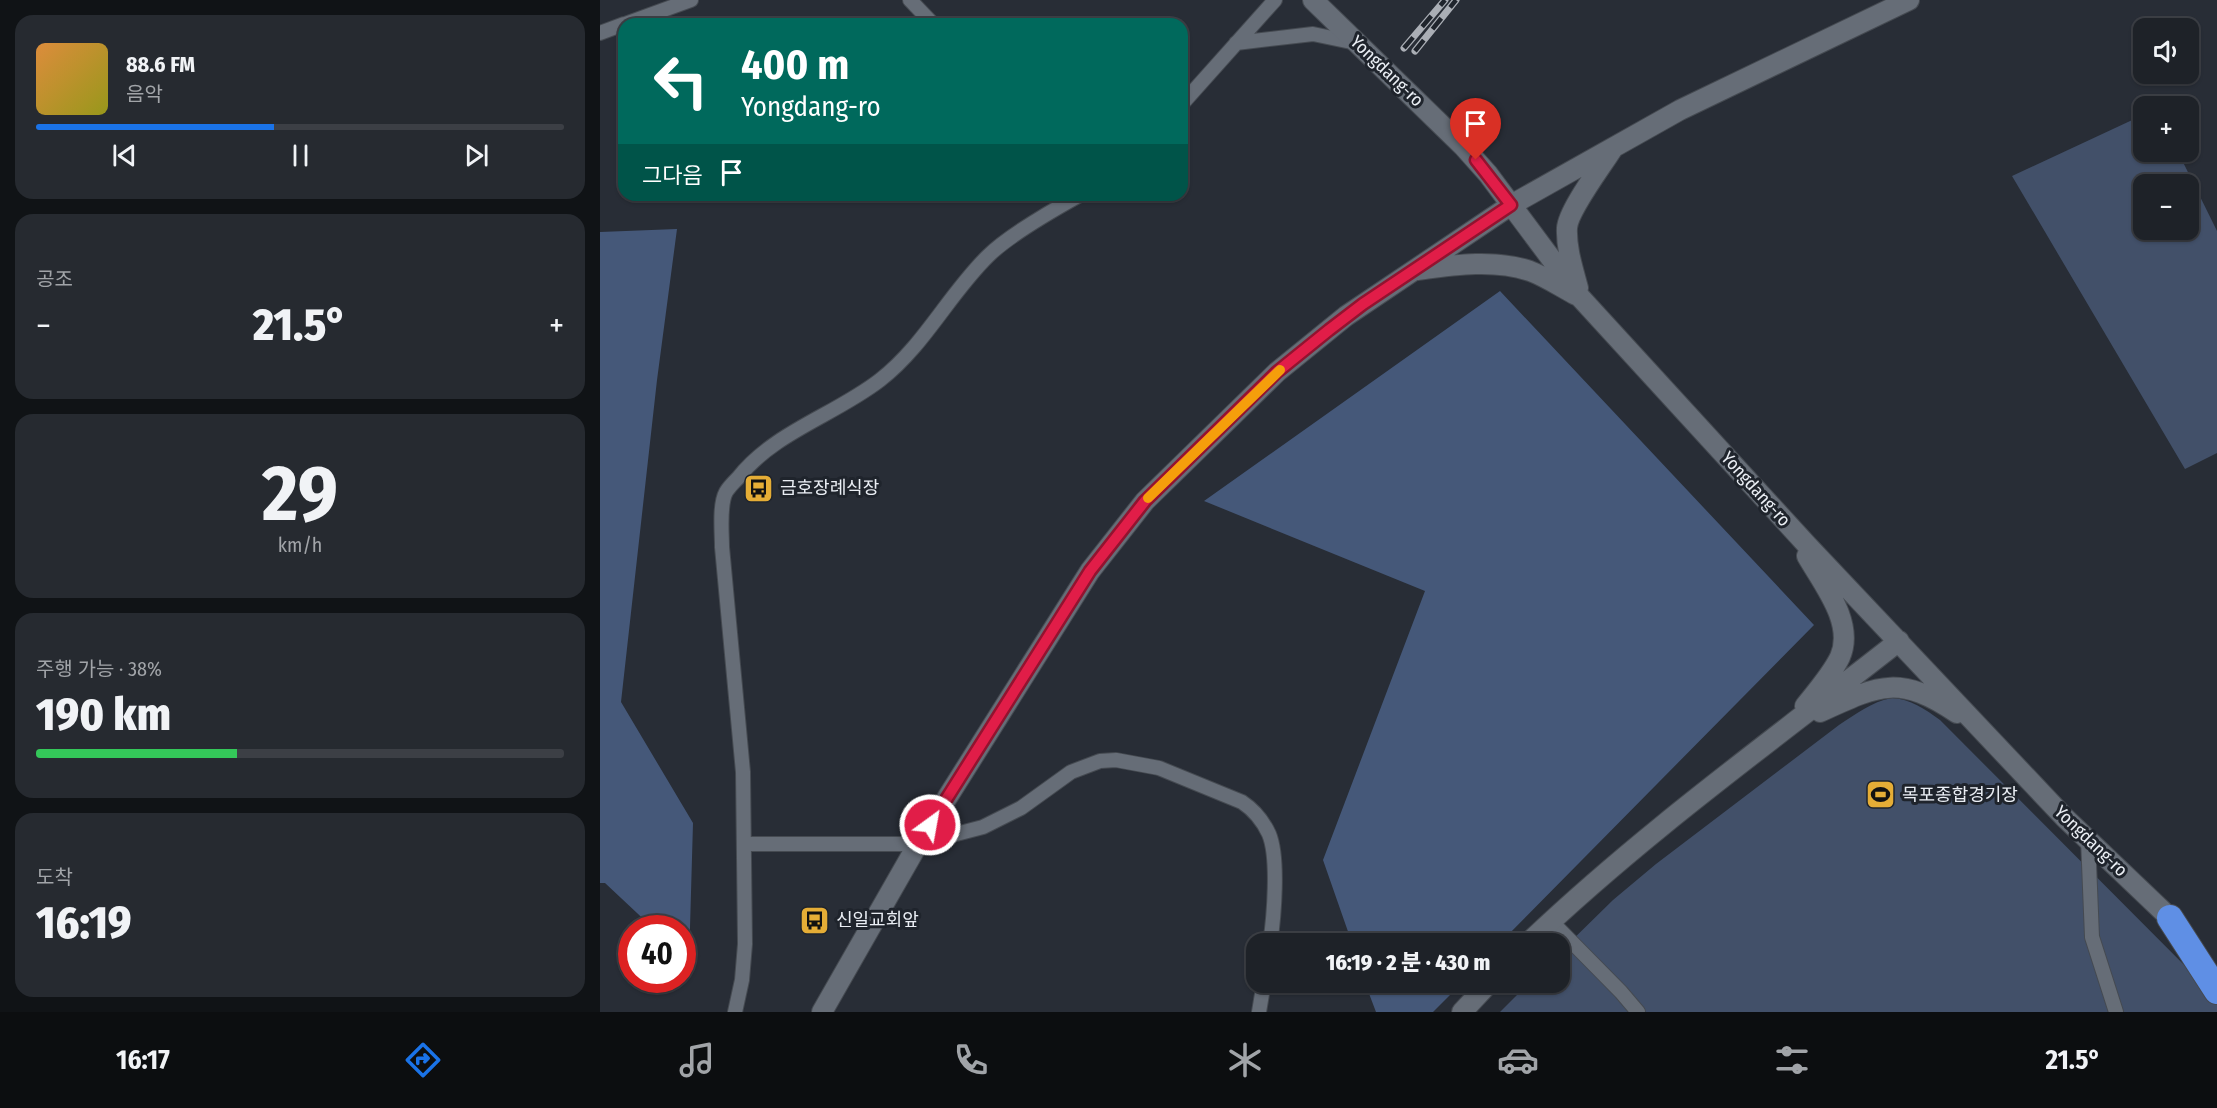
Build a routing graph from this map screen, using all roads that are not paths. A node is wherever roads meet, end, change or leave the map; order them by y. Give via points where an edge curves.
1 (691, 0) edge
2 (910, 0) edge
3 (1275, 0) edge
4 (1313, 0) edge
5 (1909, 0) edge
6 (642, 18) edge
7 (927, 18) edge
8 (618, 27) edge
9 (600, 33) edge
10 (1236, 43) junction
11 (1360, 44) junction
12 (1188, 97) edge
13 (1615, 146) junction
14 (1070, 201) edge
15 (1511, 205) junction
16 (1412, 271) junction
17 (1580, 296) junction
18 (1792, 530) junction
19 (1899, 641) junction
20 (1791, 725) junction
21 (1983, 731) junction
22 (2088, 839) junction
23 (744, 844) junction
24 (918, 844) junction
25 (2170, 918) junction
26 (1551, 921) junction
27 (1271, 933) edge
28 (1538, 933) edge
29 (2217, 962) edge
30 (2217, 992) edge
31 (1262, 993) edge
32 (1480, 993) edge
33 (735, 1012) edge
34 (822, 1012) edge
35 (1259, 1012) edge
36 (1462, 1012) edge
37 (1638, 1012) edge
38 (2116, 1012) edge

1 - 6 street
2 - 7 street
3 - 10 street
4 - 11 street, Yongdang-ro
5 - 13 street
8 - 9 street
10 - 11 street via 1312,34
10 - 12 street
11 - 15 street, Yongdang-ro via 1463,146
13 - 15 street
13 - 17 street via 1567,226
14 - 23 street via 989,254 905,358 881,379 762,453 726,493 722,546 743,771
15 - 16 street
15 - 17 street, Yongdang-ro
16 - 17 street via 1468,264 1499,265 1530,271
16 - 24 street via 1346,316 1277,372 1145,501 1090,571
17 - 18 street, Yongdang-ro
18 - 19 street, Yongdang-ro
18 - 20 street via 1845,632 1840,658
19 - 20 street
19 - 21 street, Yongdang-ro
20 - 21 street via 1875,688 1890,687 1918,690
20 - 26 street via 1654,832
21 - 22 street, Yongdang-ro
22 - 25 street, Yongdang-ro
22 - 38 street via 2092,937
23 - 24 street
23 - 33 street via 744,968
24 - 27 street via 983,827 1021,808 1071,772 1089,764 1116,760 1159,768 1242,802 1261,820 1273,849
24 - 34 street
25 - 29 highway, Yongdang-ro
25 - 30 highway
26 - 28 street
26 - 37 street
31 - 35 street
32 - 36 street

